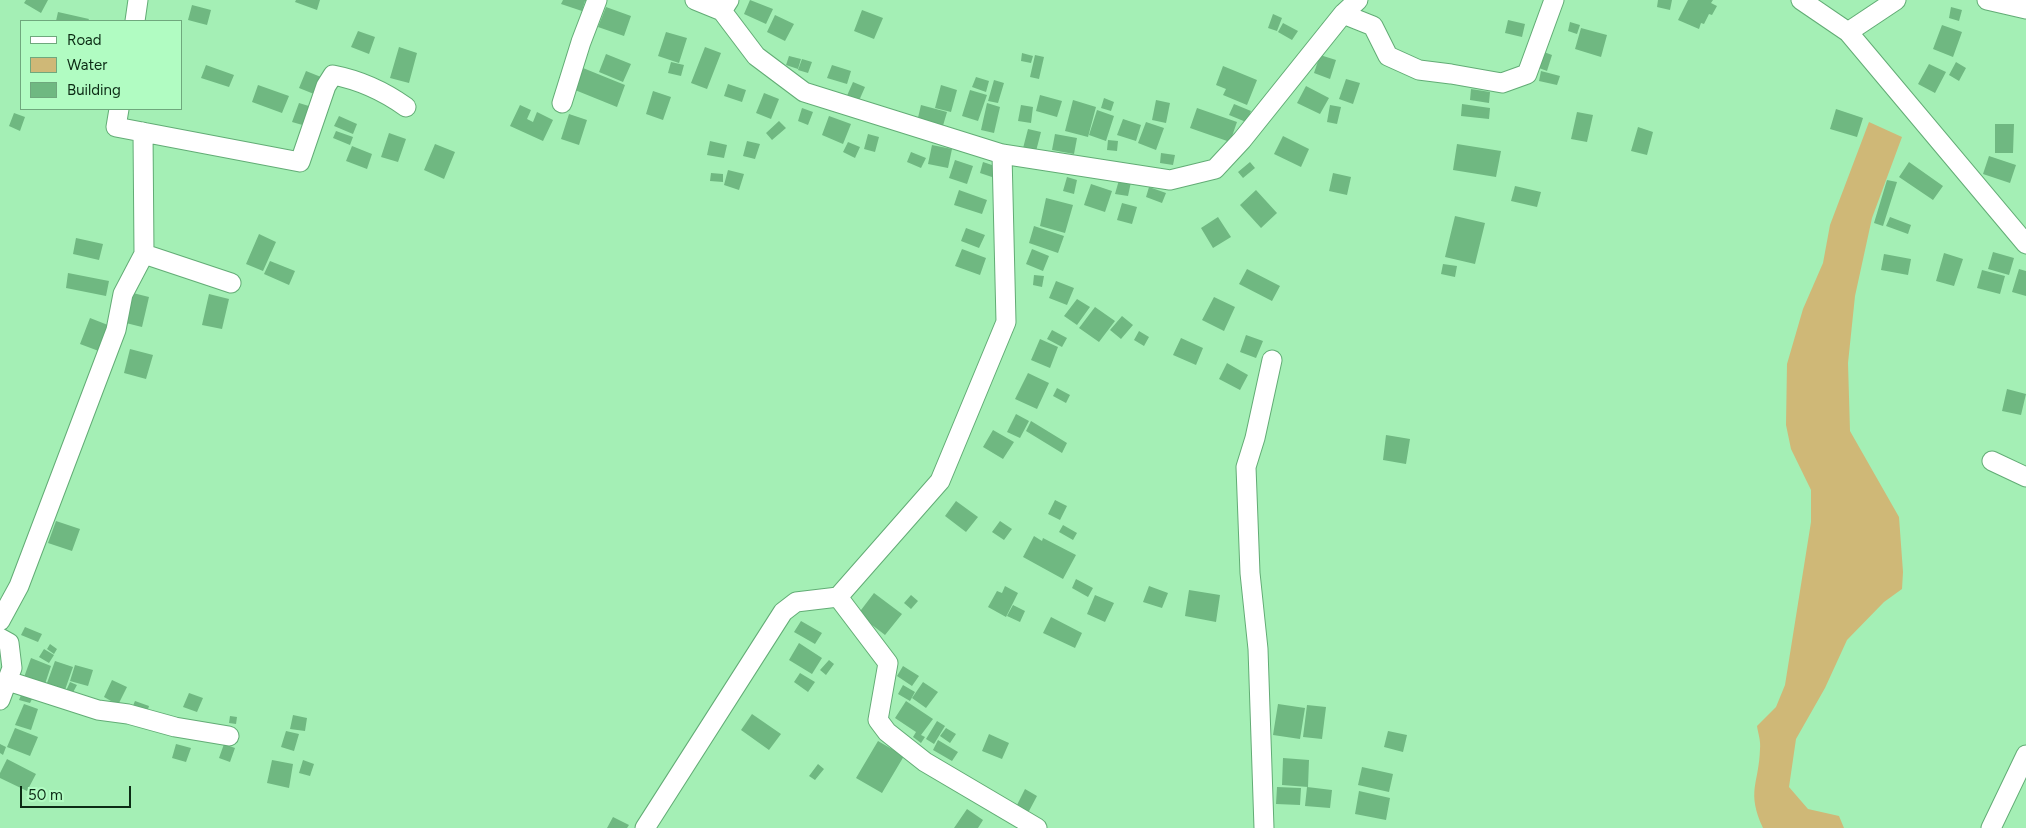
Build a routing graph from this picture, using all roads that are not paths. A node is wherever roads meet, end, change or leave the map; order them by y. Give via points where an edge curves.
1 (138, 0) edge
2 (597, 0) edge
3 (695, 0) edge
4 (1358, 0) edge
5 (1554, 0) edge
6 (1801, 0) edge
7 (1896, 0) edge
8 (1986, 0) edge
9 (726, 6) edge
10 (2026, 9) edge
11 (1344, 14) junction
12 (134, 20) edge
13 (1848, 32) junction
14 (562, 103) dead end
15 (406, 108) dead end
16 (119, 110) edge
17 (143, 132) junction
18 (1002, 154) junction
19 (2026, 244) edge
20 (144, 254) junction
21 (231, 283) dead end
22 (1272, 360) dead end
23 (1992, 461) dead end
24 (2026, 477) edge
25 (838, 597) junction
26 (0, 621) edge
27 (0, 638) edge
28 (8, 680) junction
29 (0, 700) edge
30 (229, 736) dead end
31 (2026, 755) edge
32 (645, 828) edge
33 (1037, 828) edge
34 (1264, 828) edge
35 (1992, 828) edge

1 - 12 street
2 - 14 street
3 - 9 street
4 - 11 street
5 - 11 street via 1526,74 1502,83 1419,70 1388,56 1373,26
6 - 13 street
7 - 13 street
8 - 10 street
9 - 18 street via 756,56 804,92
11 - 18 street via 1242,140 1214,169 1170,180
13 - 19 street
15 - 17 street via 353,79 333,75 326,86 300,162
16 - 17 street via 116,127
17 - 20 street
18 - 25 street via 1006,322 940,481
20 - 21 street
20 - 26 street via 123,294 116,330 19,586
22 - 34 street via 1246,467 1250,573 1258,649
23 - 24 street
25 - 32 street via 796,602 783,612
25 - 33 street via 888,663 878,720 887,732 925,762
27 - 28 street via 9,643 12,668
28 - 29 street
28 - 30 street via 98,710
31 - 35 street

